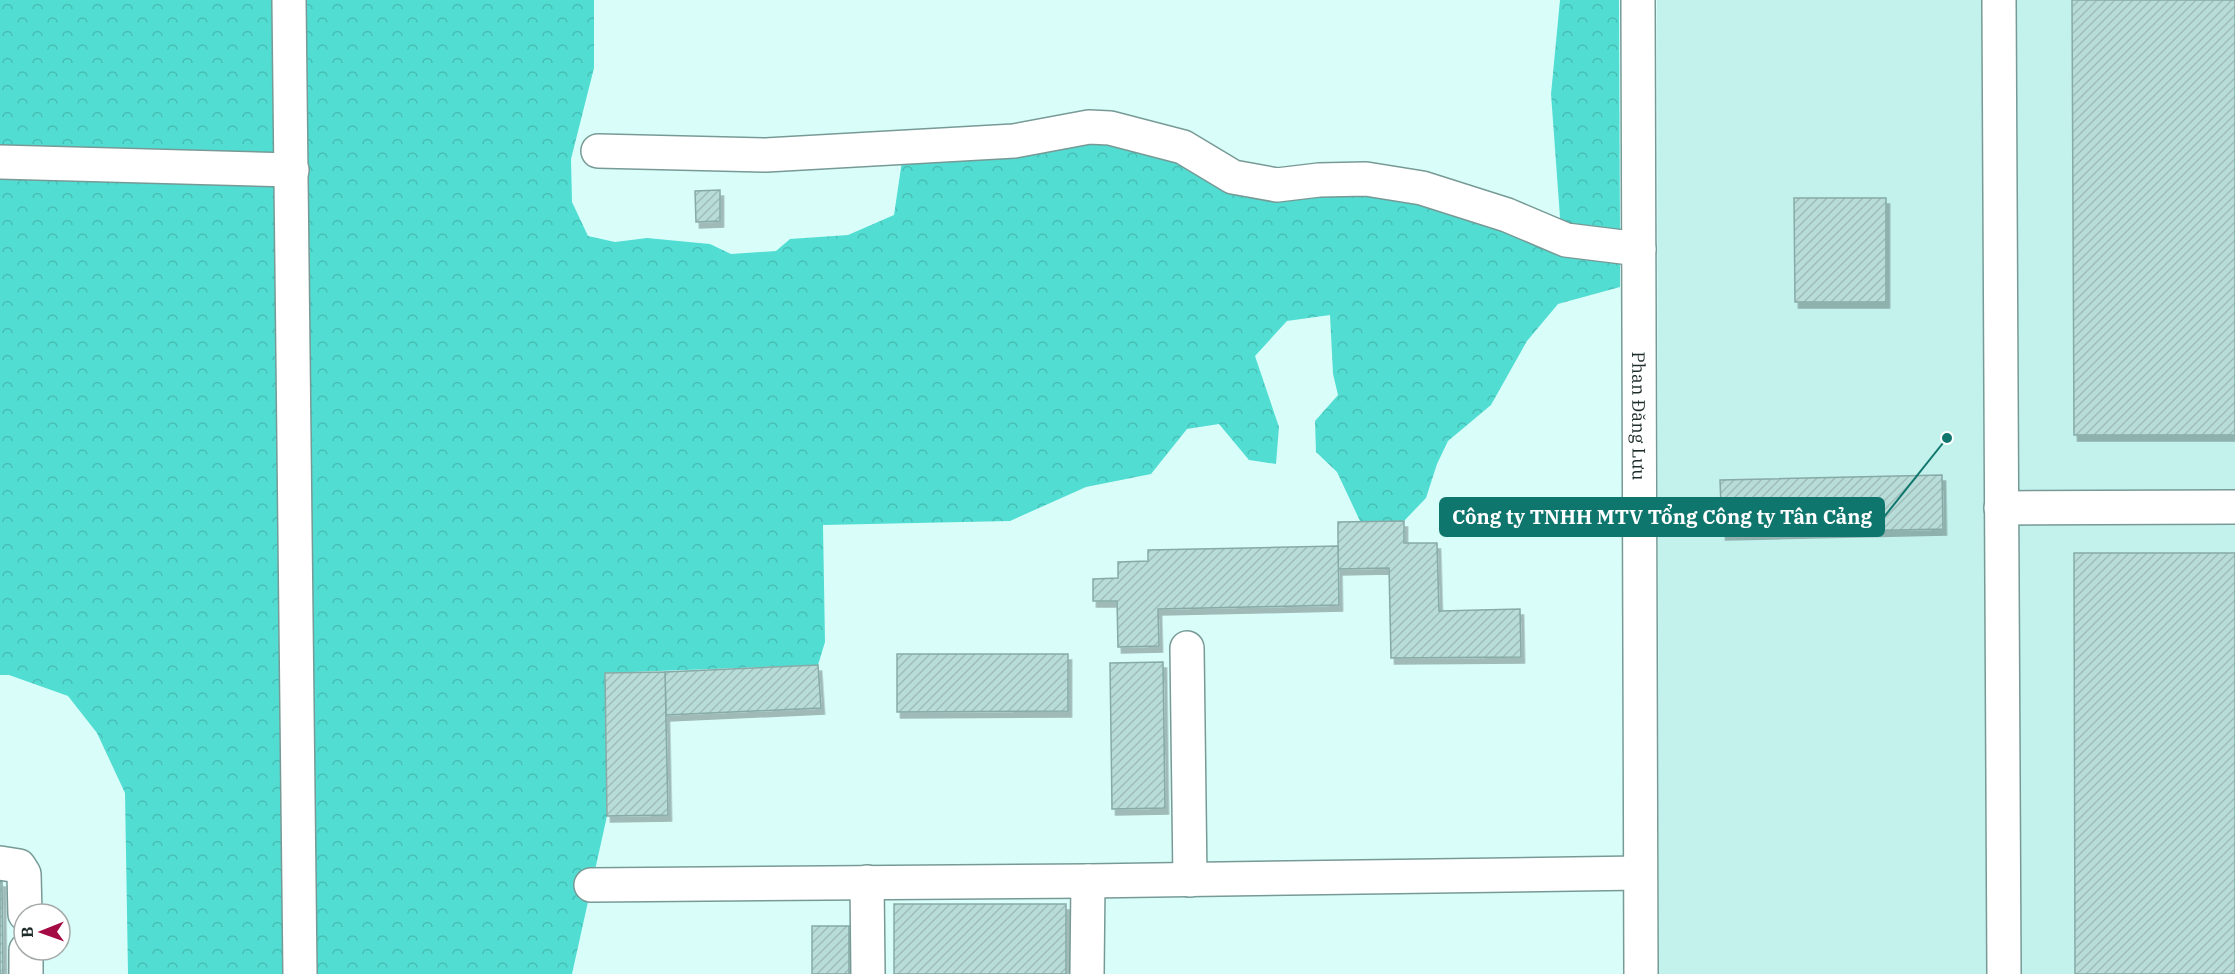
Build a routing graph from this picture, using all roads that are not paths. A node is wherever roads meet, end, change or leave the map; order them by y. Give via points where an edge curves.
1 (289, 0) edge
2 (1638, 0) edge
3 (1999, 0) edge
4 (598, 151) dead end
5 (0, 162) edge
6 (292, 170) junction
7 (1639, 249) junction
8 (2235, 507) edge
9 (2001, 508) junction
10 (1187, 648) dead end
11 (0, 863) edge
12 (1640, 873) junction
13 (1190, 880) junction
14 (1088, 881) junction
15 (867, 882) junction
16 (591, 885) dead end
17 (25, 902) edge
18 (300, 974) edge
19 (868, 974) edge
20 (1087, 974) edge
21 (1641, 974) edge
22 (2004, 974) edge

1 - 6 street
2 - 7 street, Phan Đăng Lưu
3 - 9 street
4 - 7 street via 766,155 1014,141 1089,127 1110,128 1184,147 1233,177 1277,185 1366,179 1422,188 1507,215 1566,240
5 - 6 street
6 - 18 street
7 - 12 street, Phan Đăng Lưu
8 - 9 street
9 - 22 street
10 - 13 street
11 - 17 street via 19,866 24,874
12 - 13 street
12 - 21 street, Phan Đăng Lưu
13 - 14 street
14 - 15 street
14 - 20 street
15 - 16 street
15 - 19 street

